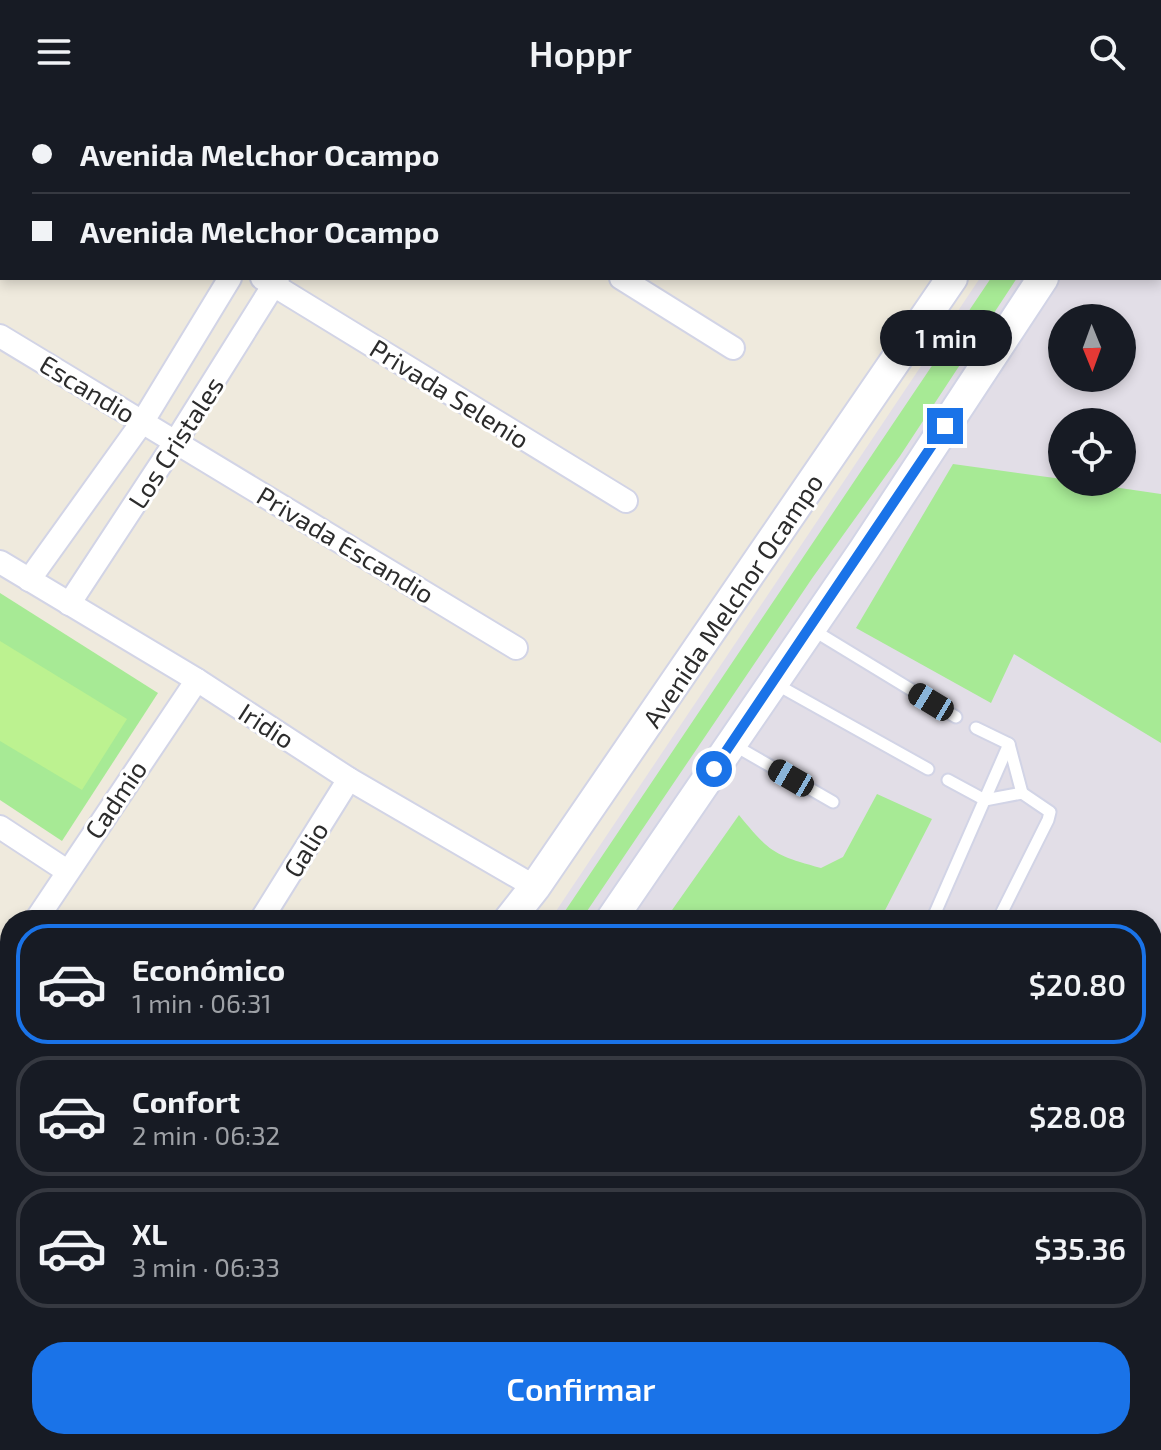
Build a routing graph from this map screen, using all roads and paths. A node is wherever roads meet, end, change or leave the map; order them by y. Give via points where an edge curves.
1 (229, 280) edge
2 (271, 280) edge
3 (624, 280) edge
4 (951, 280) edge
5 (1042, 280) edge
6 (0, 336) edge
7 (733, 348) dead end
8 (143, 421) junction
9 (176, 441) junction
10 (626, 501) dead end
11 (0, 562) edge
12 (29, 580) junction
13 (69, 604) junction
14 (810, 629) junction
15 (516, 648) dead end
16 (197, 680) junction
17 (773, 683) junction
18 (956, 717) dead end
19 (976, 728) dead end
20 (731, 744) junction
21 (1009, 744) junction
22 (928, 769) dead end
23 (349, 779) junction
24 (948, 780) dead end
25 (1022, 793) junction
26 (985, 800) junction
27 (833, 802) dead end
28 (0, 827) edge
29 (67, 871) junction
30 (535, 887) junction
31 (42, 910) edge
32 (267, 910) edge
33 (517, 910) edge
34 (618, 910) edge
35 (936, 910) edge
36 (1003, 910) edge

1 - 8 street, Los Cristales
2 - 9 street, Los Cristales
2 - 10 street, Privada Selenio
3 - 7 street
4 - 30 main road, Avenida Melchor Ocampo
5 - 14 main road
6 - 8 street, Escandio
8 - 9 street, Escandio
8 - 12 street, Los Cristales
9 - 13 street, Los Cristales
9 - 15 street, Privada Escandio
11 - 12 street, Iridio
12 - 13 street, Iridio
13 - 16 street, Iridio
14 - 17 main road
14 - 18 lane
16 - 23 street, Iridio
16 - 29 street, Cadmio
17 - 20 main road
17 - 22 lane
19 - 21 lane
20 - 27 lane
20 - 34 main road
21 - 25 lane
21 - 26 lane
23 - 30 street, Iridio
23 - 32 street, Galio
24 - 26 lane
25 - 26 lane
25 - 36 lane via 1050,812
26 - 35 lane
28 - 29 street
29 - 31 street, Cadmio
30 - 33 main road, Avenida Melchor Ocampo

